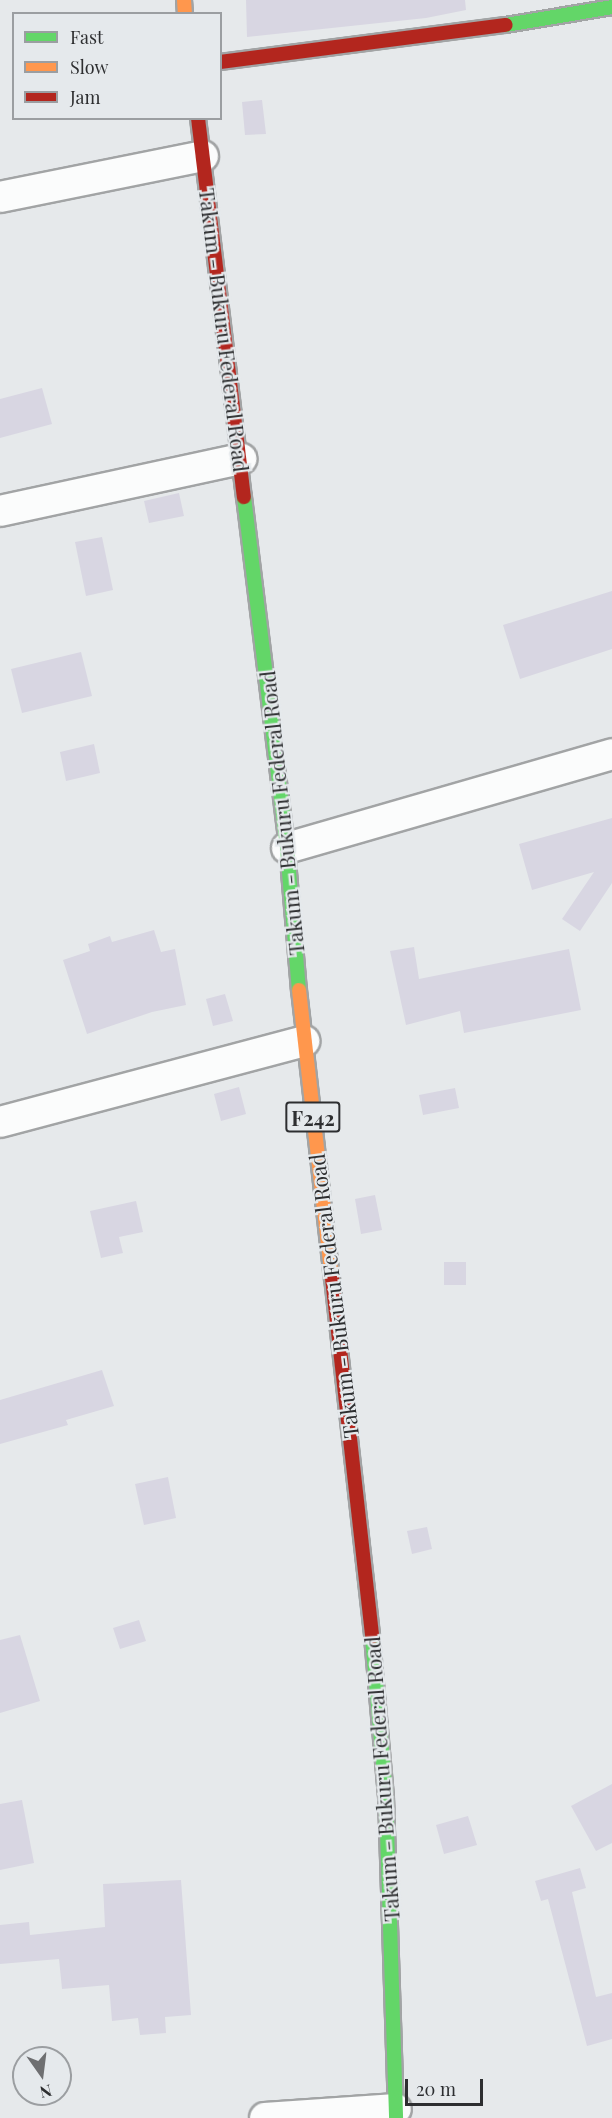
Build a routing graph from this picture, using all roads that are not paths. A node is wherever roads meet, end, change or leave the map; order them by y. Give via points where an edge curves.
1 (612, 7) edge
2 (222, 62) edge
3 (198, 120) edge
4 (203, 156) junction
5 (0, 197) edge
6 (241, 459) junction
7 (0, 511) edge
8 (612, 754) edge
9 (287, 848) junction
10 (304, 1041) junction
11 (0, 1122) edge
12 (396, 2113) edge
13 (265, 2118) edge

1 - 2 main road via 450,34
3 - 4 main road, Takum - Bukuru Federal Road / F242
4 - 5 street
4 - 6 main road, Takum - Bukuru Federal Road / F242
6 - 7 street
6 - 9 main road, Takum - Bukuru Federal Road / F242
8 - 9 street
9 - 10 main road, Takum - Bukuru Federal Road / F242
10 - 11 street
10 - 12 main road, Takum - Bukuru Federal Road / F242 via 367,1583 386,1797
12 - 13 street

